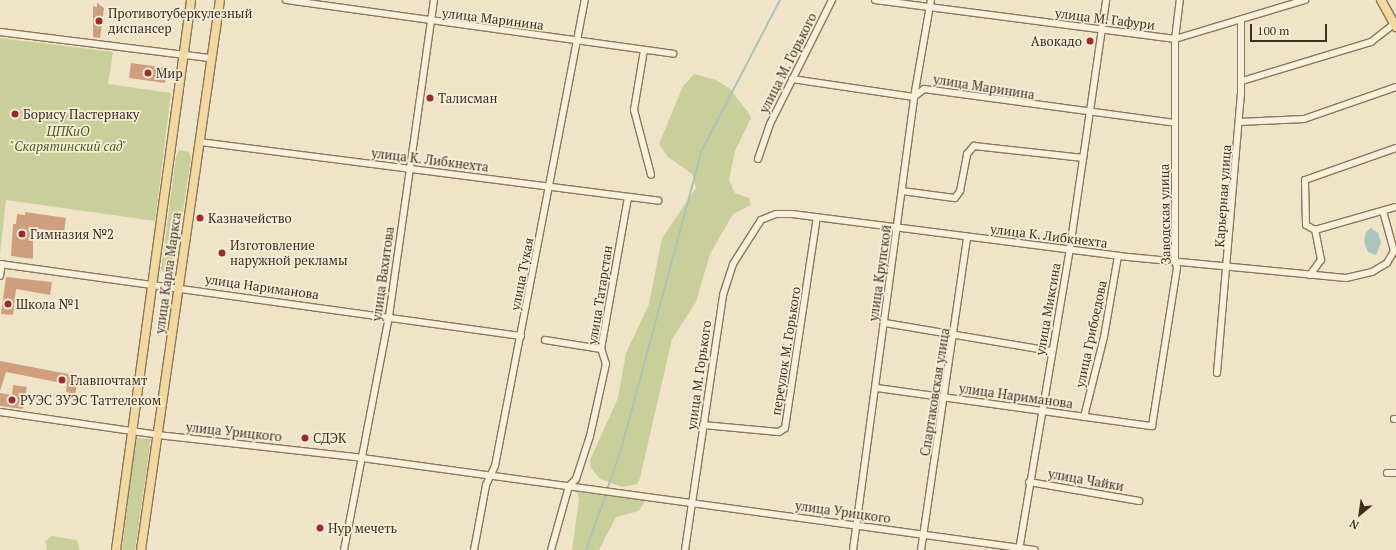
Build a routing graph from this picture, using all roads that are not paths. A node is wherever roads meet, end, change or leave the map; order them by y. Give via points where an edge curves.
1 (192, 0) edge
2 (220, 0) edge
3 (286, 0) edge
4 (337, 0) edge
5 (434, 0) edge
6 (585, 0) edge
7 (832, 0) edge
8 (875, 0) edge
9 (931, 0) edge
10 (1106, 0) edge
11 (1180, 0) edge
12 (1305, 0) edge
13 (1381, 0) edge
14 (336, 7) junction
15 (930, 7) junction
16 (431, 22) junction
17 (1241, 22) junction
18 (1395, 25) edge
19 (1104, 30) junction
20 (0, 32) edge
21 (1175, 39) junction
22 (576, 41) junction
23 (644, 50) junction
24 (183, 54) junction
25 (673, 54) dead end
26 (210, 58) junction
27 (792, 80) junction
28 (1242, 81) junction
29 (1396, 87) edge
30 (914, 97) junction
31 (1091, 114) junction
32 (1239, 122) junction
33 (1175, 123) junction
34 (200, 142) junction
35 (1396, 148) edge
36 (1083, 158) junction
37 (758, 159) dead end
38 (410, 168) junction
39 (651, 175) dead end
40 (550, 186) junction
41 (902, 191) junction
42 (628, 197) junction
43 (658, 201) dead end
44 (1396, 207) edge
45 (1383, 211) junction
46 (768, 217) joint
47 (817, 217) junction
48 (898, 227) junction
49 (1315, 230) junction
50 (967, 237) junction
51 (1070, 248) junction
52 (1118, 256) junction
53 (1175, 260) junction
54 (1, 264) edge
55 (1229, 266) junction
56 (1310, 275) junction
57 (0, 276) edge
58 (151, 283) junction
59 (177, 286) junction
60 (389, 316) junction
61 (885, 323) junction
62 (955, 334) junction
63 (521, 336) junction
64 (545, 340) dead end
65 (601, 349) junction
66 (1052, 351) junction
67 (1217, 373) dead end
68 (877, 388) junction
69 (946, 397) junction
70 (1043, 410) junction
71 (0, 412) edge
72 (1084, 417) junction
73 (703, 425) junction
74 (1152, 426) joint
75 (131, 431) junction
76 (158, 435) junction
77 (362, 458) junction
78 (1396, 472) edge
79 (1387, 473) dead end
80 (492, 476) junction
81 (1029, 482) junction
82 (569, 486) junction
83 (1139, 501) dead end
84 (692, 502) junction
85 (856, 525) junction
86 (923, 534) junction
87 (1019, 549) edge
88 (116, 550) edge
89 (141, 550) edge
90 (344, 550) edge
91 (474, 550) edge
92 (551, 550) edge
93 (685, 550) edge
94 (853, 550) edge
95 (921, 550) edge
96 (1035, 550) edge

1 - 24 main road, улица Карла Маркса
2 - 26 main road, улица Карла Маркса
3 - 14 street, улица Маринина
4 - 14 street
5 - 16 street, улица Вахитова
6 - 22 street, улица Тукая
7 - 27 street, улица М. Горького
8 - 15 street, улица М. Гафури
9 - 15 street, улица Крупской
10 - 19 street, улица Миксина
11 - 21 street, Заводская улица
12 - 17 street, улица М. Гафури
13 - 18 main road
14 - 16 street, улица Маринина
15 - 19 street, улица М. Гафури
15 - 30 street, улица Крупской
16 - 22 street, улица Маринина
16 - 38 street, улица Вахитова
17 - 21 street, улица М. Гафури
17 - 28 street, Карьерная улица
18 - 28 street via 1371,42
19 - 21 street, улица М. Гафури
19 - 31 street, улица Миксина
20 - 24 street
21 - 33 street, Заводская улица
22 - 23 street, улица Маринина
22 - 40 street, улица Тукая
23 - 25 street, улица Маринина
23 - 39 street via 634,110
24 - 26 street
24 - 58 main road, улица Карла Маркса
26 - 34 main road, улица Карла Маркса
27 - 30 street, улица Маринина
27 - 37 street, улица М. Горького via 770,124
28 - 32 street, Карьерная улица
29 - 32 street via 1304,119
30 - 31 street, улица Маринина via 924,89
30 - 41 street, улица Крупской
31 - 33 street, улица Маринина
31 - 36 street, улица Миксина
32 - 55 street, Карьерная улица
33 - 53 street, Заводская улица
34 - 38 street, улица К. Либкнехта
34 - 59 main road, улица Карла Маркса
35 - 49 street via 1305,180 1306,225
36 - 41 street via 974,146 967,154 960,191 955,198
36 - 51 street, улица Миксина
38 - 40 street, улица К. Либкнехта
38 - 60 street, улица Вахитова
40 - 42 street, улица К. Либкнехта
40 - 63 street, улица Тукая
41 - 48 street, улица Крупской
42 - 43 street, улица К. Либкнехта
42 - 65 street, улица Татарстан
44 - 45 street
45 - 49 street
45 - 56 street, улица К. Либкнехта via 1394,251 1387,263 1372,272 1346,278
46 - 47 street, улица К. Либкнехта via 783,213
46 - 73 street, улица М. Горького via 758,223 750,234 729,275 719,313
47 - 48 street, улица К. Либкнехта
47 - 73 street, переулок М. Горького via 785,428 778,432
48 - 50 street, улица К. Либкнехта
48 - 61 street, улица Крупской
49 - 56 street via 1321,260
50 - 51 street, улица К. Либкнехта
50 - 62 street, Спартаковская улица
51 - 52 street, улица К. Либкнехта
51 - 66 street, улица Миксина
52 - 53 street, улица К. Либкнехта
52 - 72 street, улица Грибоедова via 1104,337
53 - 55 street, улица К. Либкнехта
53 - 74 street, Заводская улица via 1177,268
54 - 57 street
54 - 58 street, улица Нариманова
55 - 56 street, улица К. Либкнехта
55 - 67 street, Карьерная улица
58 - 59 street, улица Нариманова
58 - 75 main road, улица Карла Маркса
59 - 60 street, улица Нариманова
59 - 76 main road, улица Карла Маркса
60 - 63 street, улица Нариманова
60 - 77 street, улица Вахитова
61 - 62 street
61 - 68 street, улица Крупской
62 - 66 street
62 - 69 street, Спартаковская улица
63 - 80 street, улица Тукая
64 - 65 street
65 - 82 street, улица Татарстан via 606,364 590,436 576,479
66 - 70 street, улица Миксина
68 - 69 street, улица Нариманова
68 - 85 street, улица Крупской
69 - 70 street, улица Нариманова
69 - 86 street, Спартаковская улица
70 - 72 street, улица Нариманова
70 - 81 street, улица Миксина
71 - 75 street, улица Урицкого
72 - 74 street, улица Нариманова
73 - 84 street, улица М. Горького
75 - 76 street, улица Урицкого
75 - 88 main road, улица Карла Маркса
76 - 77 street, улица Урицкого
76 - 89 main road, улица Карла Маркса
77 - 80 street, улица Урицкого
77 - 90 street, улица Вахитова
78 - 79 street
80 - 82 street, улица Урицкого
80 - 91 street, улица Тукая via 486,484
81 - 83 street, улица Чайки
81 - 87 street, улица Миксина
82 - 84 street, улица Урицкого
82 - 92 street, улица Татарстан
84 - 85 street, улица Урицкого
84 - 93 street, улица М. Горького
85 - 86 street, улица Урицкого
85 - 94 street, улица Крупской
86 - 87 street, улица Урицкого
86 - 95 street, Спартаковская улица
87 - 96 street, улица Урицкого

